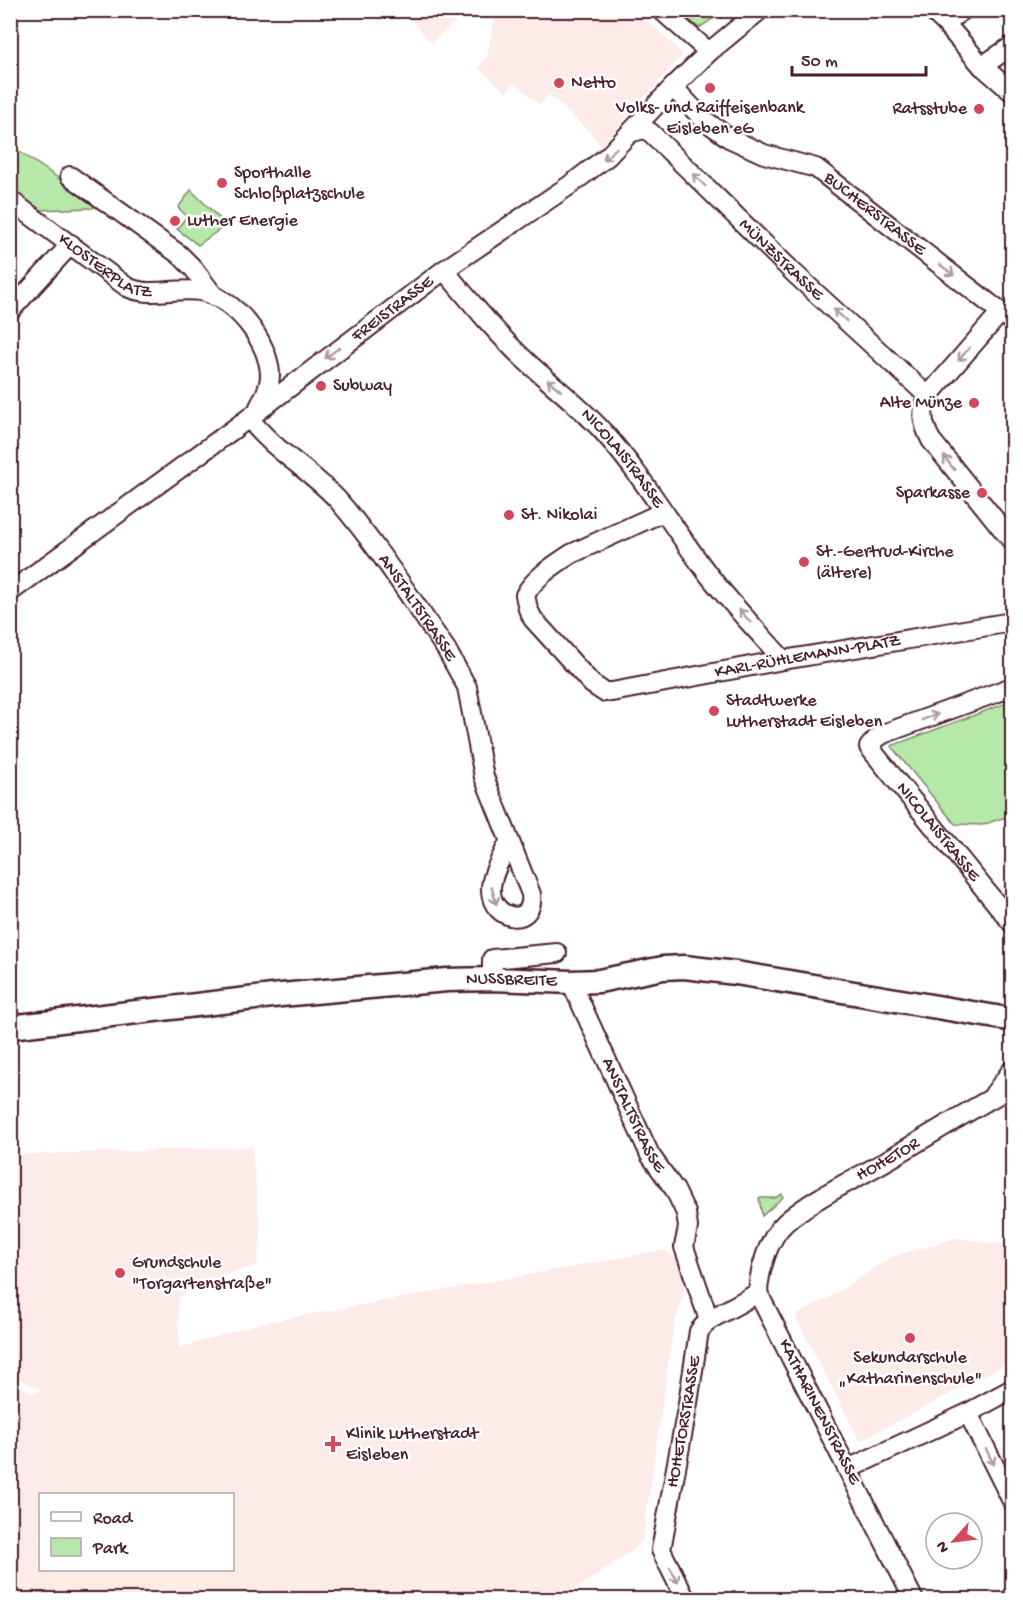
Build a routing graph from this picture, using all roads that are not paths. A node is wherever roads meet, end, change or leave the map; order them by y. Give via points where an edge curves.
1 (661, 10) edge
2 (760, 10) edge
3 (963, 10) edge
4 (938, 17) edge
5 (1012, 46) edge
6 (709, 52) junction
7 (982, 66) junction
8 (673, 87) junction
9 (1012, 92) edge
10 (633, 132) junction
11 (70, 176) dead end
12 (10, 200) edge
13 (71, 244) junction
14 (444, 270) junction
15 (214, 296) junction
16 (10, 311) edge
17 (1008, 317) edge
18 (928, 396) junction
19 (253, 415) junction
20 (663, 512) junction
21 (1012, 541) edge
22 (10, 592) edge
23 (1012, 622) edge
24 (783, 660) junction
25 (1012, 687) edge
26 (509, 842) dead end
27 (1012, 923) edge
28 (557, 952) dead end
29 (492, 979) junction
30 (571, 982) junction
31 (1011, 1019) edge
32 (10, 1026) edge
33 (1012, 1070) edge
34 (1012, 1087) edge
35 (991, 1097) junction
36 (758, 1293) junction
37 (709, 1320) junction
38 (1012, 1389) edge
39 (968, 1413) junction
40 (848, 1469) junction
41 (1012, 1501) edge
42 (686, 1599) edge
43 (914, 1599) edge

1 - 6 street
2 - 6 street, FREISTRASSE
3 - 4 street
4 - 7 street
5 - 7 street
6 - 8 street, FREISTRASSE
7 - 9 street
8 - 10 street, FREISTRASSE
8 -> 17 street, BUCHERSTRASSE via 698,115 729,138 764,154 816,168
10 -> 14 street, FREISTRASSE via 570,185
18 -> 10 street, MÜNZSTRASSE via 795,274 650,132
11 - 15 street, KLOSTERPLATZ via 180,255
12 - 13 street, KLOSTERPLATZ
13 - 15 street, KLOSTERPLATZ via 135,291 186,290
13 - 16 street
14 -> 19 street, FREISTRASSE
20 -> 14 street, NICOLAISTRASSE via 636,470 604,432 499,335
15 - 19 street, KLOSTERPLATZ via 241,316 261,343 270,376 267,391
17 -> 18 street
21 -> 18 street via 931,440 923,414
19 - 22 street, FREISTRASSE
19 - 26 street, ANSTALTSTRASSE via 259,432 315,478 356,521 446,648 467,687 480,766
24 -> 20 street, NICOLAISTRASSE via 710,577
20 - 24 street, KARL-RÜHLEMANN-PLATZ via 557,563 533,583 525,596 533,619 603,692
23 - 24 street, KARL-RÜHLEMANN-PLATZ
27 -> 25 street, NICOLAISTRASSE via 869,747 883,734
28 - 29 street via 492,959
29 - 30 main road, NUSSBREITE
29 - 32 main road, NUSSBREITE via 282,995
30 - 31 main road, NUSSBREITE via 684,967
30 - 37 street, ANSTALTSTRASSE via 650,1155 686,1213 684,1247
33 - 35 street, HOHETOR
34 - 35 street, HOHETOR
35 - 36 street, HOHETOR via 784,1223 769,1246
36 - 37 street
36 - 40 street, KATHARINENSTRASSE
37 -> 42 street, HOHETORSTRASSE via 699,1331 661,1550
38 - 39 street
39 - 40 street
39 -> 41 street
40 - 43 street, KATHARINENSTRASSE

